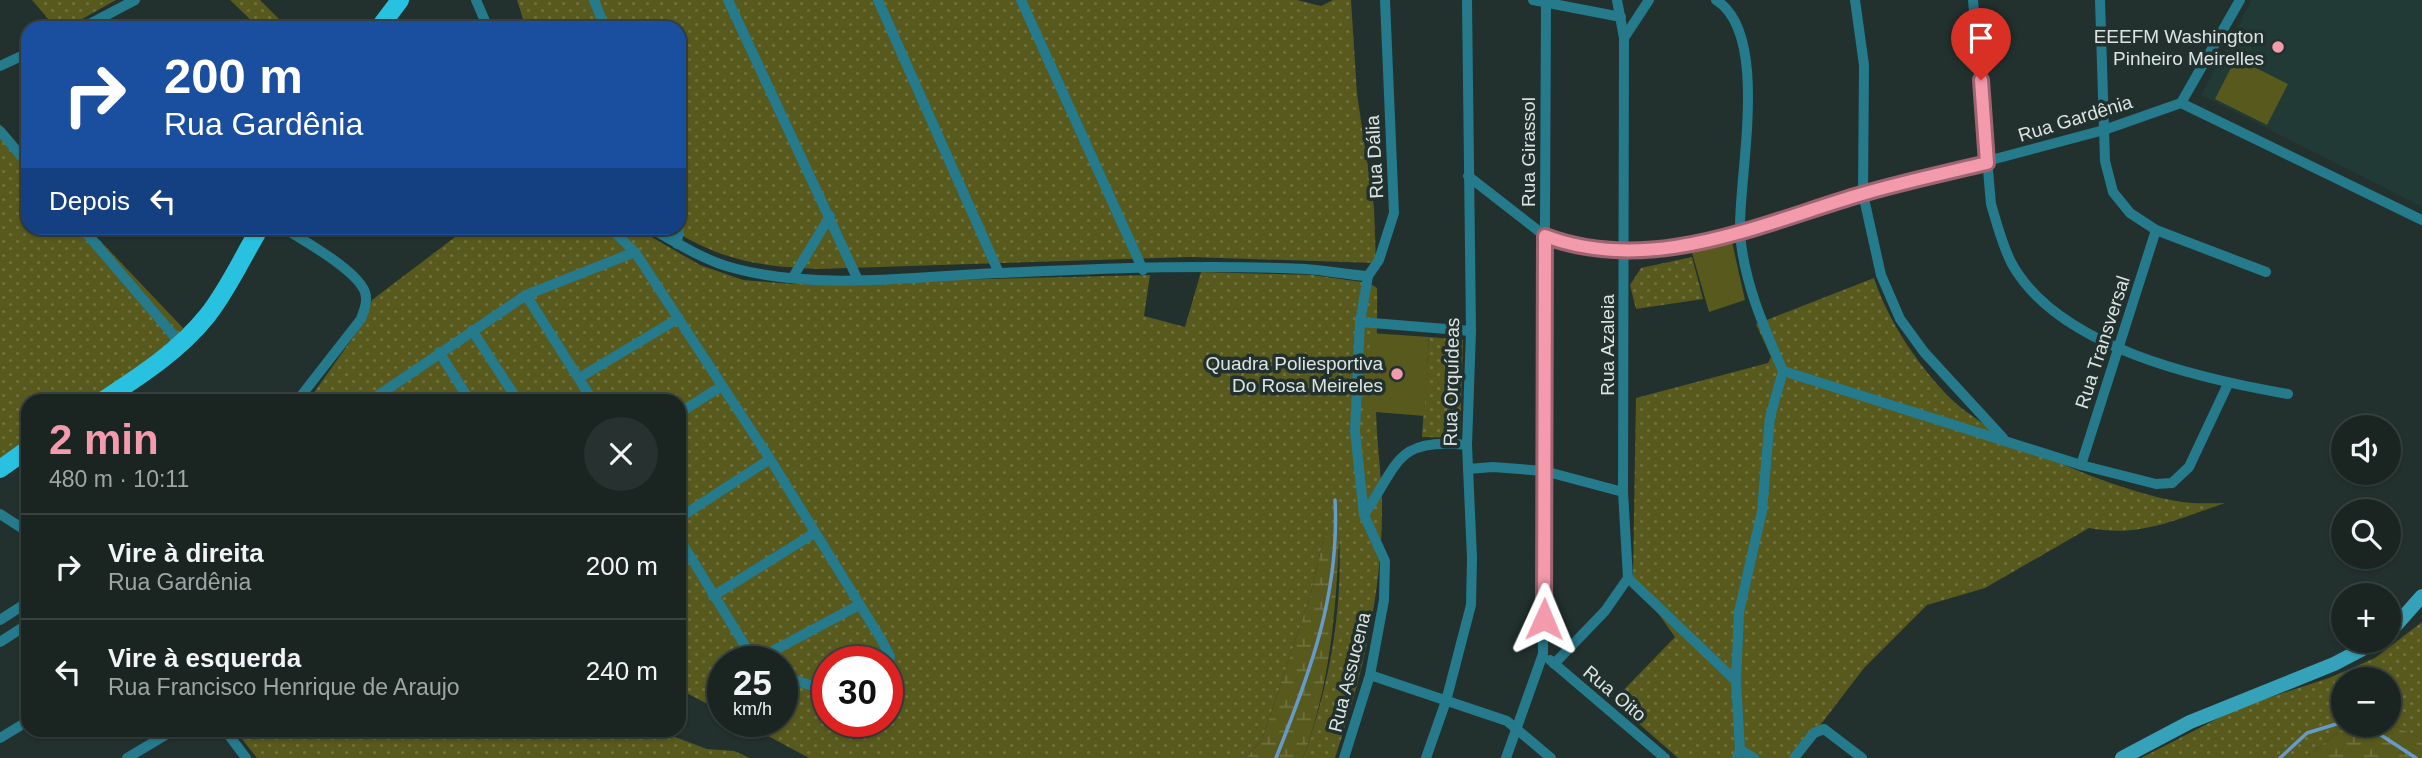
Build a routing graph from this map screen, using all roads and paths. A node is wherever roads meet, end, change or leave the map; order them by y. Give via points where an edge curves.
1 (135, 0) edge
2 (400, 0) edge
3 (476, 0) edge
4 (594, 0) edge
5 (728, 0) edge
6 (878, 0) edge
7 (1021, 0) edge
8 (1385, 0) edge
9 (1467, 0) edge
10 (1533, 0) edge
11 (1617, 0) edge
12 (1649, 0) edge
13 (1855, 0) edge
14 (1973, 0) edge
15 (2099, 0) edge
16 (2240, 0) edge
17 (1722, 1) edge
18 (1546, 2) junction
19 (1621, 17) junction
20 (104, 21) edge
21 (384, 21) edge
22 (485, 21) edge
23 (602, 21) edge
24 (1624, 38) junction
25 (21, 56) edge
26 (0, 66) edge
27 (2180, 103) junction
28 (2104, 130) junction
29 (0, 131) edge
30 (21, 156) edge
31 (1987, 163) junction
32 (1468, 176) junction
33 (1863, 194) junction
34 (830, 216) junction
35 (2422, 220) edge
36 (2156, 230) junction
37 (1740, 233) junction
38 (88, 235) edge
39 (256, 235) edge
40 (294, 235) edge
41 (617, 235) edge
42 (662, 235) edge
43 (678, 235) edge
44 (1545, 236) junction
45 (677, 244) junction
46 (635, 253) junction
47 (1625, 253) junction
48 (1143, 270) junction
49 (2266, 272) dead end
50 (999, 273) junction
51 (793, 276) junction
52 (1368, 276) junction
53 (858, 280) junction
54 (526, 295) junction
55 (679, 318) junction
56 (1360, 322) junction
57 (472, 330) junction
58 (1471, 331) junction
59 (181, 344) junction
60 (2118, 348) junction
61 (439, 352) junction
62 (1783, 371) junction
63 (579, 377) junction
64 (2228, 384) junction
65 (722, 386) junction
66 (112, 394) edge
67 (302, 394) edge
68 (380, 394) edge
69 (466, 394) edge
70 (514, 394) edge
71 (589, 394) edge
72 (2288, 394) dead end
73 (686, 409) edge
74 (2004, 439) junction
75 (1466, 445) junction
76 (21, 454) edge
77 (770, 459) junction
78 (2081, 465) junction
79 (0, 469) edge
80 (1468, 469) junction
81 (1544, 471) junction
82 (1623, 492) junction
83 (686, 513) edge
84 (0, 514) edge
85 (1364, 515) junction
86 (21, 528) edge
87 (813, 534) junction
88 (686, 550) edge
89 (1628, 578) junction
90 (713, 596) junction
91 (2422, 596) edge
92 (859, 604) junction
93 (21, 606) edge
94 (0, 620) edge
95 (2401, 620) edge
96 (21, 628) edge
97 (0, 642) edge
98 (745, 646) edge
99 (782, 646) edge
100 (884, 646) edge
101 (2355, 653) edge
102 (1543, 654) junction
103 (1554, 664) junction
104 (1370, 675) junction
105 (1737, 681) junction
106 (1446, 701) junction
107 (21, 725) edge
108 (1519, 729) junction
109 (0, 737) edge
110 (162, 737) edge
111 (230, 737) edge
112 (1738, 754) edge
113 (127, 758) edge
114 (246, 758) edge
115 (1344, 758) edge
116 (1426, 758) edge
117 (1506, 758) edge
118 (1552, 758) edge
119 (1665, 758) edge
120 (1754, 758) edge
121 (1794, 758) edge
122 (1862, 758) edge
123 (2122, 758) edge

1 - 20 street
2 - 21 main road
3 - 22 street
4 - 23 street
5 - 34 street
6 - 50 street
7 - 48 street
8 - 52 street, Rua Dália via 1394,213 1379,260
9 - 32 street, Rua Orquídeas
10 - 18 street
11 - 19 street, Rua Azaleia
12 - 24 street
13 - 33 street via 1864,65
14 - 31 street
15 - 28 street
16 - 27 street
17 - 37 street via 1734,21 1748,66
18 - 19 street
18 - 44 street, Rua Girassol
19 - 24 street, Rua Azaleia
24 - 47 street, Rua Azaleia
25 - 26 street
27 - 28 street, Rua Gardênia
27 - 35 street
28 - 31 street, Rua Gardênia
28 - 36 street via 2113,192 2130,213
29 - 30 street
31 - 33 street, Rua Gardênia
31 - 60 street via 1991,204 2013,265 2057,315
32 - 44 street, Rua Gardênia
32 - 58 street, Rua Orquídeas
33 - 37 street, Rua Gardênia
33 - 74 street via 1881,275 1900,319
34 - 51 street
34 - 53 street
36 - 49 street
36 - 60 street, Rua Transversal
37 - 47 street, Rua Gardênia
37 - 62 street via 1751,286
38 - 59 street
39 - 59 main road via 208,314
40 - 67 street via 357,279 366,306 361,319
41 - 46 street
42 - 45 street
43 - 45 street
44 - 47 street, Rua Gardênia via 1589,250
44 - 81 street, Rua Girassol
45 - 51 street via 735,269
46 - 54 street
46 - 55 street
47 - 82 street, Rua Azaleia
48 - 50 street
48 - 52 street via 1282,268
50 - 53 street
51 - 53 street
52 - 56 street, Rua Dália
54 - 57 street
54 - 63 street
55 - 63 street
55 - 65 street
56 - 58 street
56 - 85 street, Rua Dália via 1355,431
57 - 61 street
57 - 70 street
58 - 75 street, Rua Orquídeas
59 - 66 main road
60 - 64 street
60 - 78 street, Rua Transversal
61 - 68 street
61 - 69 street
62 - 74 street
62 - 105 street via 1770,416 1762,511 1739,612
63 - 71 street
64 - 72 street
64 - 78 street via 2195,458 2172,483 2156,484
65 - 73 street
65 - 77 street
74 - 78 street
75 - 80 street, Rua Orquídeas
75 - 85 street via 1432,442 1409,449
76 - 79 main road
77 - 83 street
77 - 87 street
80 - 81 street
80 - 106 street, Rua Orquídeas via 1471,605
81 - 82 street
81 - 102 street, Rua Girassol
82 - 89 street, Rua Azaleia
84 - 86 street
85 - 104 street, Rua Assucena via 1385,561 1381,622
87 - 90 street
87 - 92 street
88 - 90 street
89 - 103 street via 1605,611
89 - 105 street
90 - 98 street
91 - 95 street
92 - 99 street
92 - 100 street
93 - 94 street
96 - 97 street
101 - 123 street via 2190,722
102 - 103 street, Rua Oito
102 - 108 street, Rua Girassol
103 - 119 street, Rua Oito
104 - 106 street
104 - 115 street, Rua Assucena
105 - 112 street
106 - 108 street
106 - 116 street, Rua Orquídeas
107 - 109 street
108 - 117 street, Rua Girassol
108 - 118 street
110 - 113 street
111 - 114 street
112 - 120 street
121 - 122 street via 1821,729

